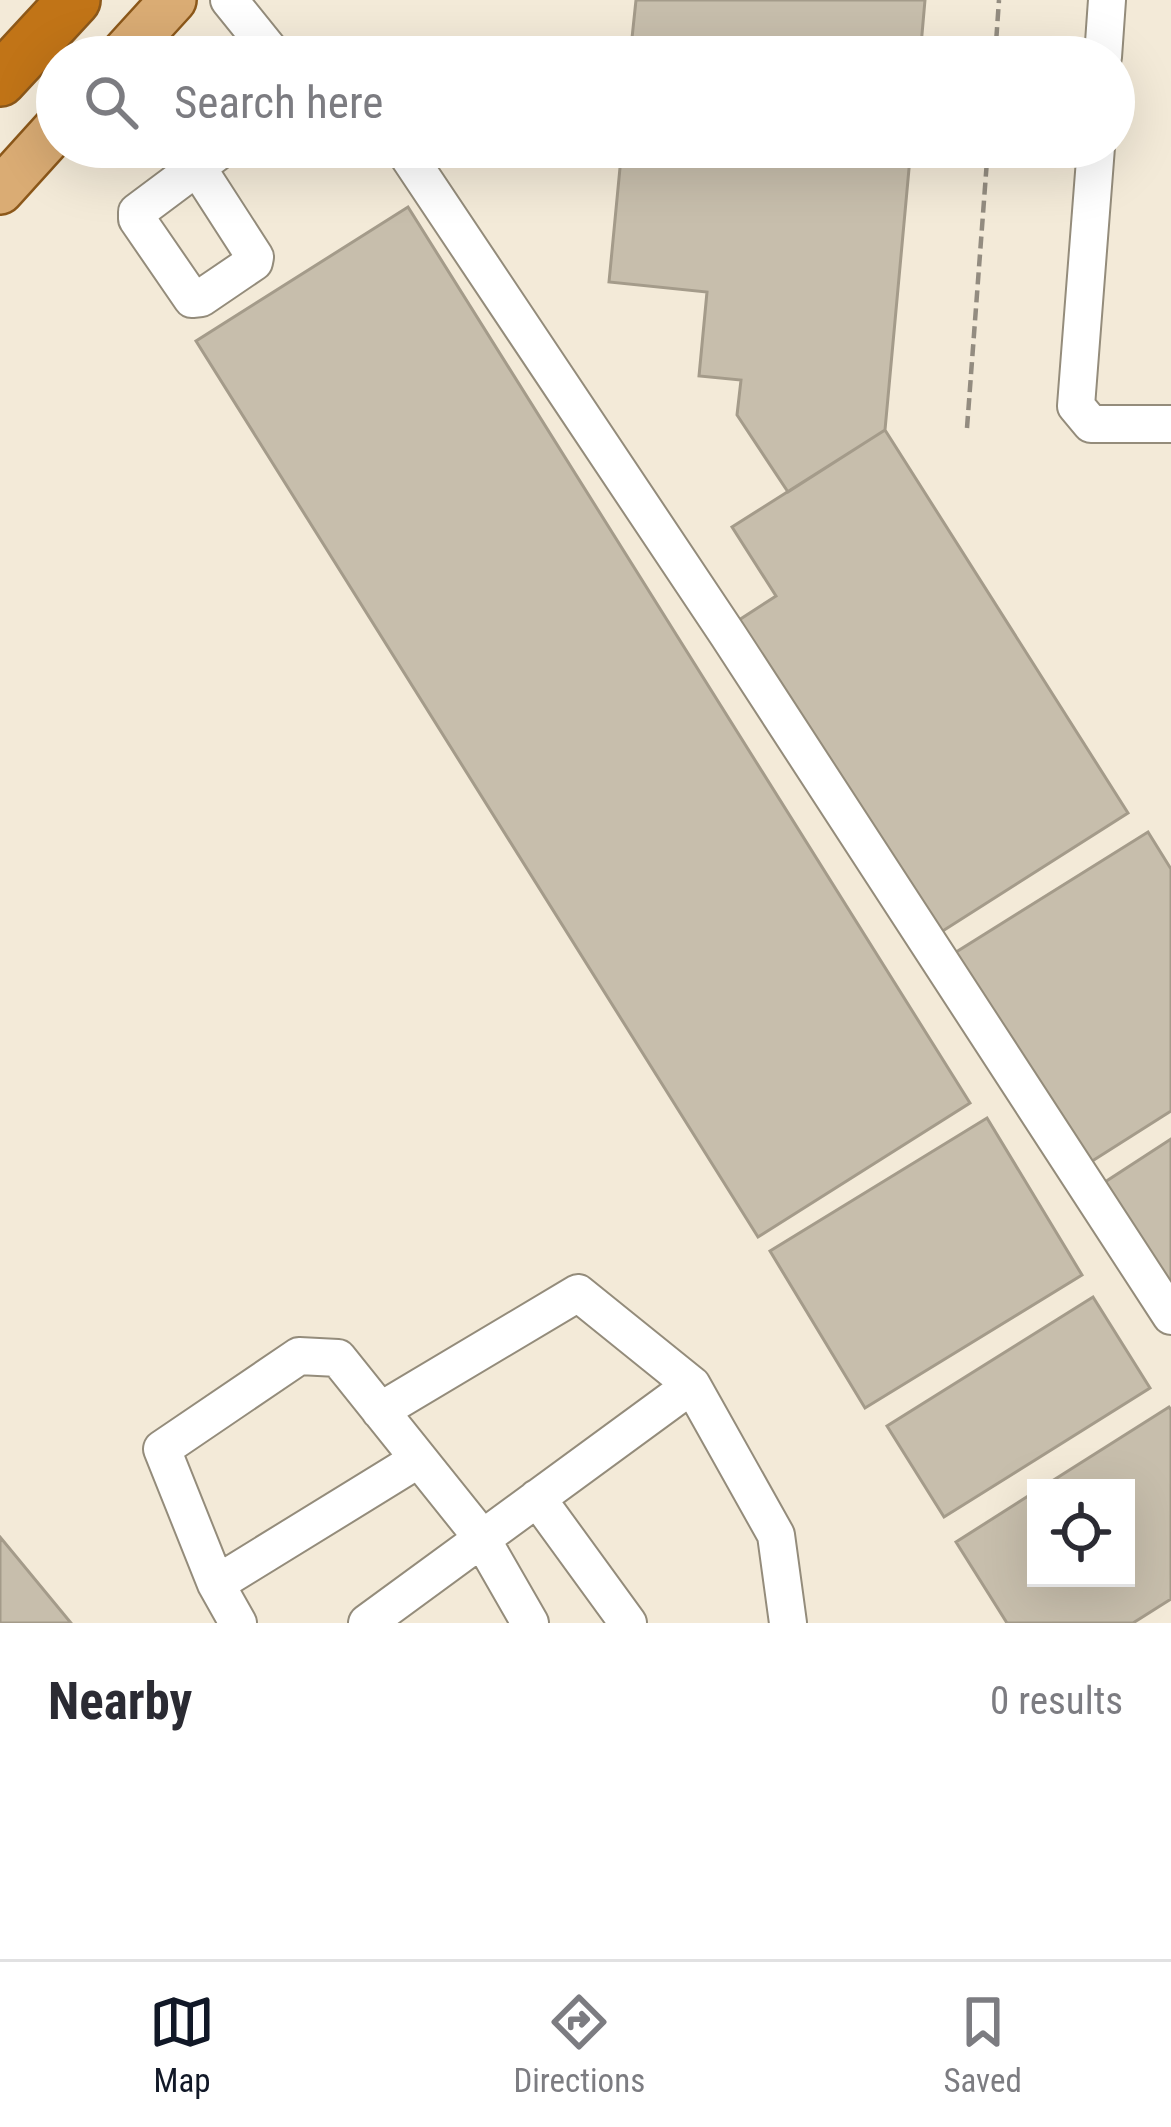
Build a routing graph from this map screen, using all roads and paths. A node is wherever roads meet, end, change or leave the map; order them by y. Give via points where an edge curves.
1 (74, 0) edge
2 (172, 0) edge
3 (229, 0) edge
4 (999, 0) edge
5 (1107, 0) edge
6 (41, 36) edge
7 (140, 36) edge
8 (258, 36) edge
9 (996, 36) edge
10 (1104, 36) edge
11 (36, 41) edge
12 (0, 80) edge
13 (36, 151) edge
14 (416, 168) edge
15 (987, 168) edge
16 (1094, 168) edge
17 (0, 190) edge
18 (1171, 424) edge
19 (968, 428) dead end
20 (1171, 1316) edge
21 (692, 1385) junction
22 (380, 1411) junction
23 (419, 1460) junction
24 (537, 1498) junction
25 (482, 1539) junction
26 (216, 1584) junction
27 (414, 1609) edge
28 (238, 1623) edge
29 (367, 1623) edge
30 (530, 1623) edge
31 (628, 1623) edge
32 (788, 1623) edge

1 - 6 highway
2 - 7 main road
3 - 8 lane
4 - 9 path
5 - 10 lane
11 - 12 highway
13 - 17 main road
14 - 20 lane
15 - 19 path
16 - 18 lane via 1076,406 1091,424
21 - 22 lane via 578,1293
21 - 24 lane
21 - 32 lane via 776,1534
22 - 23 lane
22 - 26 lane via 338,1358 299,1356 162,1449
23 - 25 lane
23 - 26 lane
24 - 25 lane
24 - 31 lane
25 - 27 lane
25 - 30 lane
26 - 28 lane
27 - 29 lane

